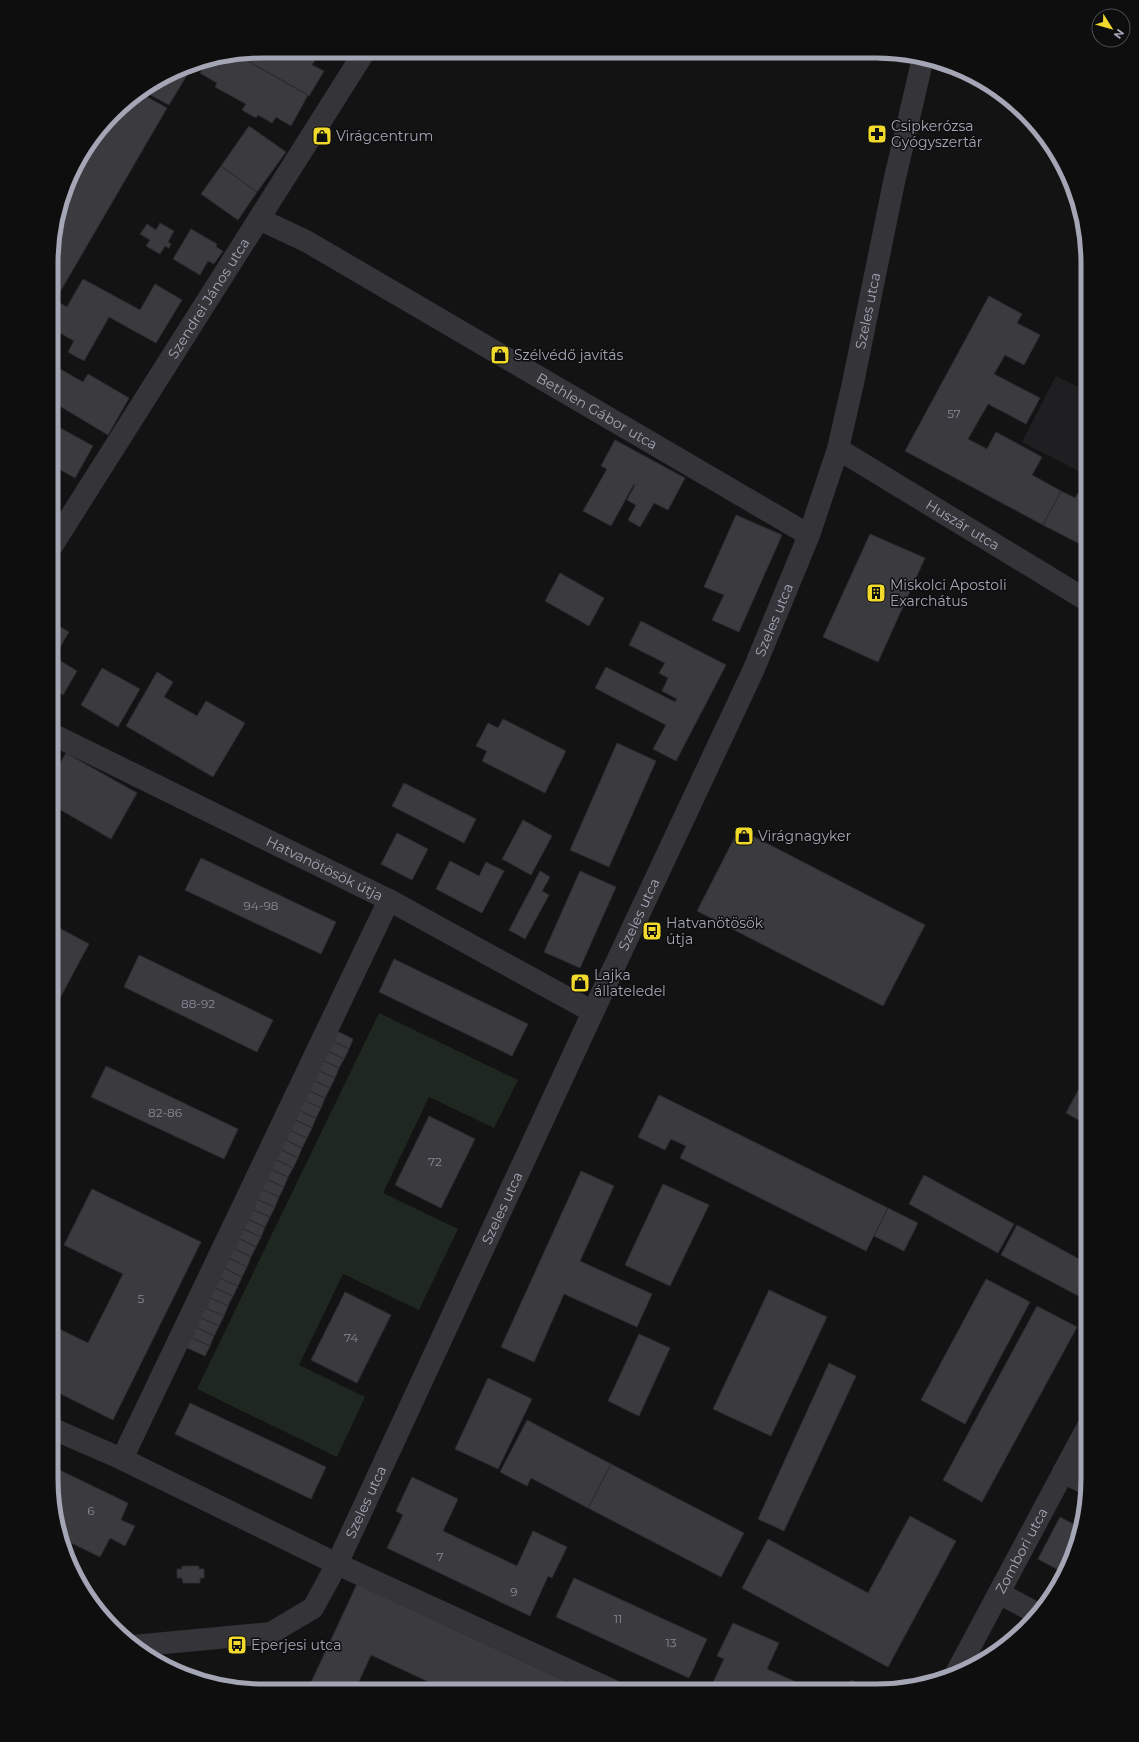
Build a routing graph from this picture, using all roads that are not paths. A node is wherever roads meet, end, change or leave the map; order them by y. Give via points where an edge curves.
1 (361, 58) edge
2 (922, 63) edge
3 (259, 219) junction
4 (838, 449) junction
5 (809, 535) junction
6 (58, 537) edge
7 (1081, 597) edge
8 (58, 737) edge
9 (389, 900) junction
10 (593, 1012) junction
11 (58, 1431) edge
12 (1081, 1439) edge
13 (122, 1459) junction
14 (1063, 1472) junction
15 (1081, 1481) edge
16 (337, 1564) junction
17 (999, 1593) junction
18 (1033, 1611) edge
19 (142, 1645) edge
20 (960, 1666) edge
21 (599, 1684) edge

1 - 3 street, Szendrei János utca
2 - 4 street, Szeles utca
3 - 5 street, Bethlen Gábor utca via 306,241
3 - 6 street, Szendrei János utca
4 - 5 street, Szeles utca
4 - 7 street, Huszár utca
5 - 10 street, Szeles utca via 753,671
8 - 9 street, Hatvanötösök útja
9 - 10 street, Hatvanötösök útja
9 - 13 street
10 - 16 street, Szeles utca
11 - 13 street
12 - 14 street, Zombori utca
13 - 16 street
14 - 15 street
14 - 17 street, Zombori utca
16 - 19 street, Szeles utca via 313,1608 271,1633
16 - 21 street
17 - 18 street
17 - 20 street, Zombori utca

